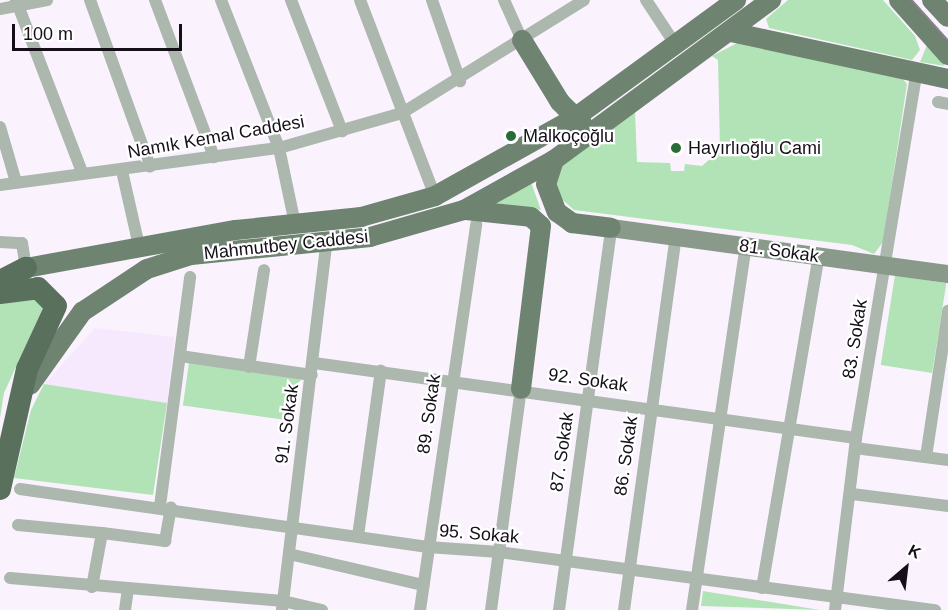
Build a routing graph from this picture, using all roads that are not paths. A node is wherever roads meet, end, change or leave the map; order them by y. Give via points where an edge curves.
1 (47, 0) edge
2 (90, 0) edge
3 (155, 0) edge
4 (221, 0) edge
5 (291, 0) edge
6 (360, 0) edge
7 (432, 0) edge
8 (504, 0) edge
9 (584, 0) edge
10 (646, 0) edge
11 (771, 0) edge
12 (899, 0) edge
13 (932, 0) edge
14 (734, 1) edge
15 (17, 3) edge
16 (568, 5) edge
17 (0, 9) edge
18 (948, 17) edge
19 (731, 32) junction
20 (522, 40) junction
21 (675, 44) junction
22 (948, 55) edge
23 (916, 75) junction
24 (948, 79) edge
25 (460, 81) junction
26 (402, 113) junction
27 (573, 119) junction
28 (0, 127) edge
29 (598, 128) junction
30 (342, 131) junction
31 (279, 148) junction
32 (213, 157) junction
33 (554, 160) junction
34 (150, 167) junction
35 (122, 171) junction
36 (81, 172) junction
37 (16, 182) junction
38 (0, 185) edge
39 (435, 196) junction
40 (470, 217) junction
41 (295, 224) junction
42 (611, 228) junction
43 (676, 236) junction
44 (0, 242) edge
45 (326, 244) junction
46 (139, 246) junction
47 (746, 246) junction
48 (819, 256) junction
49 (0, 264) edge
50 (885, 265) junction
51 (26, 268) junction
52 (264, 270) dead end
53 (948, 274) edge
54 (189, 277) dead end
55 (0, 281) edge
56 (0, 292) edge
57 (948, 311) edge
58 (180, 356) junction
59 (249, 367) junction
60 (313, 369) junction
61 (381, 371) junction
62 (453, 380) junction
63 (521, 389) junction
64 (588, 397) junction
65 (651, 407) junction
66 (16, 412) junction
67 (720, 418) junction
68 (788, 429) junction
69 (856, 443) junction
70 (926, 458) junction
71 (948, 460) edge
72 (10, 489) edge
73 (852, 494) junction
74 (948, 506) edge
75 (166, 507) junction
76 (18, 525) dead end
77 (292, 526) junction
78 (102, 533) junction
79 (358, 536) junction
80 (428, 547) junction
81 (499, 552) junction
82 (289, 554) junction
83 (565, 563) junction
84 (628, 571) junction
85 (10, 578) dead end
86 (696, 581) junction
87 (423, 585) junction
88 (92, 587) junction
89 (762, 588) junction
90 (128, 589) junction
91 (836, 604) edge
92 (283, 606) edge
93 (902, 608) edge
94 (125, 610) edge
95 (322, 610) edge
96 (420, 610) edge
97 (491, 610) edge
98 (559, 610) edge
99 (624, 610) edge
100 (692, 610) edge
101 (935, 610) edge

1 - 15 street
2 - 34 street
3 - 32 street
4 - 31 street
5 - 30 street
6 - 26 street
7 - 25 street
8 - 20 street
9 - 16 street, Namık Kemal Caddesi
10 - 21 street
11 - 19 main road, Mahmutbey Caddesi
12 - 22 main road
13 - 18 main road
14 - 21 main road, Mahmutbey Caddesi
15 - 17 street
15 - 36 street
16 - 20 street, Namık Kemal Caddesi
19 - 23 main road
19 - 29 main road, Mahmutbey Caddesi
20 - 25 street, Namık Kemal Caddesi
20 - 27 main road
21 - 27 main road, Mahmutbey Caddesi
23 - 24 main road
23 - 50 street, 83. Sokak
25 - 26 street, Namık Kemal Caddesi
26 - 30 street, Namık Kemal Caddesi
26 - 39 street
27 - 29 main road
27 - 39 main road, Mahmutbey Caddesi
28 - 37 street
29 - 33 main road, Mahmutbey Caddesi
30 - 31 street, Namık Kemal Caddesi
31 - 32 street, Namık Kemal Caddesi
31 - 41 street
32 - 34 street, Namık Kemal Caddesi
33 - 40 main road, Mahmutbey Caddesi
33 - 42 main road via 546,184 557,212 572,223
34 - 35 street, Namık Kemal Caddesi
35 - 36 street, Namık Kemal Caddesi
35 - 46 street
36 - 37 street, Namık Kemal Caddesi
37 - 38 street, Namık Kemal Caddesi
39 - 41 main road, Mahmutbey Caddesi via 361,218
40 - 45 main road, Mahmutbey Caddesi
40 - 62 street, 89. Sokak
40 - 63 main road via 514,213 541,226
41 - 46 main road, Mahmutbey Caddesi
42 - 43 street, 81. Sokak
42 - 64 street, 87. Sokak
43 - 47 street, 81. Sokak
43 - 65 street, 86. Sokak
44 - 51 street via 22,243
45 - 60 street, 91. Sokak
45 - 66 main road, Mahmutbey Caddesi via 191,255 137,275 82,312 60,336
46 - 51 main road, Mahmutbey Caddesi
47 - 48 street, 81. Sokak
47 - 67 street
48 - 50 street, 81. Sokak
48 - 68 street
49 - 51 highway
50 - 53 street, 81. Sokak
50 - 69 street, 83. Sokak
51 - 55 highway
52 - 59 street
54 - 58 street
56 - 66 highway via 38,288 56,306 27,369
57 - 70 street
58 - 59 street, 92. Sokak
58 - 75 street
59 - 60 street, 92. Sokak
60 - 61 street, 92. Sokak
60 - 77 street, 91. Sokak
61 - 62 street, 92. Sokak
61 - 79 street
62 - 63 street, 92. Sokak
62 - 80 street, 89. Sokak
63 - 64 street, 92. Sokak
63 - 81 street
64 - 65 street, 92. Sokak
64 - 83 street, 87. Sokak
65 - 67 street, 92. Sokak
65 - 84 street, 86. Sokak
66 - 72 highway
67 - 68 street, 92. Sokak
67 - 86 street
68 - 69 street, 92. Sokak
68 - 89 street
69 - 70 street, 92. Sokak
69 - 73 street, 83. Sokak
70 - 71 street, 92. Sokak
72 - 75 street, 95. Sokak
73 - 74 street
73 - 91 street, 83. Sokak
75 - 77 street, 95. Sokak
75 - 78 street via 165,541
76 - 78 street
77 - 79 street, 95. Sokak
77 - 82 street, 91. Sokak
78 - 88 street
79 - 80 street, 95. Sokak
80 - 81 street, 95. Sokak
80 - 87 street, 89. Sokak
81 - 83 street, 95. Sokak
81 - 97 street
82 - 87 street
82 - 92 street, 91. Sokak
83 - 84 street, 95. Sokak
83 - 98 street, 87. Sokak
84 - 86 street, 95. Sokak
84 - 99 street, 86. Sokak
85 - 88 street
86 - 89 street, 95. Sokak
86 - 100 street
87 - 96 street, 89. Sokak
88 - 90 street
89 - 91 street, 95. Sokak
90 - 92 street
90 - 94 street
91 - 93 street, 95. Sokak
92 - 95 street
93 - 101 street, 95. Sokak

